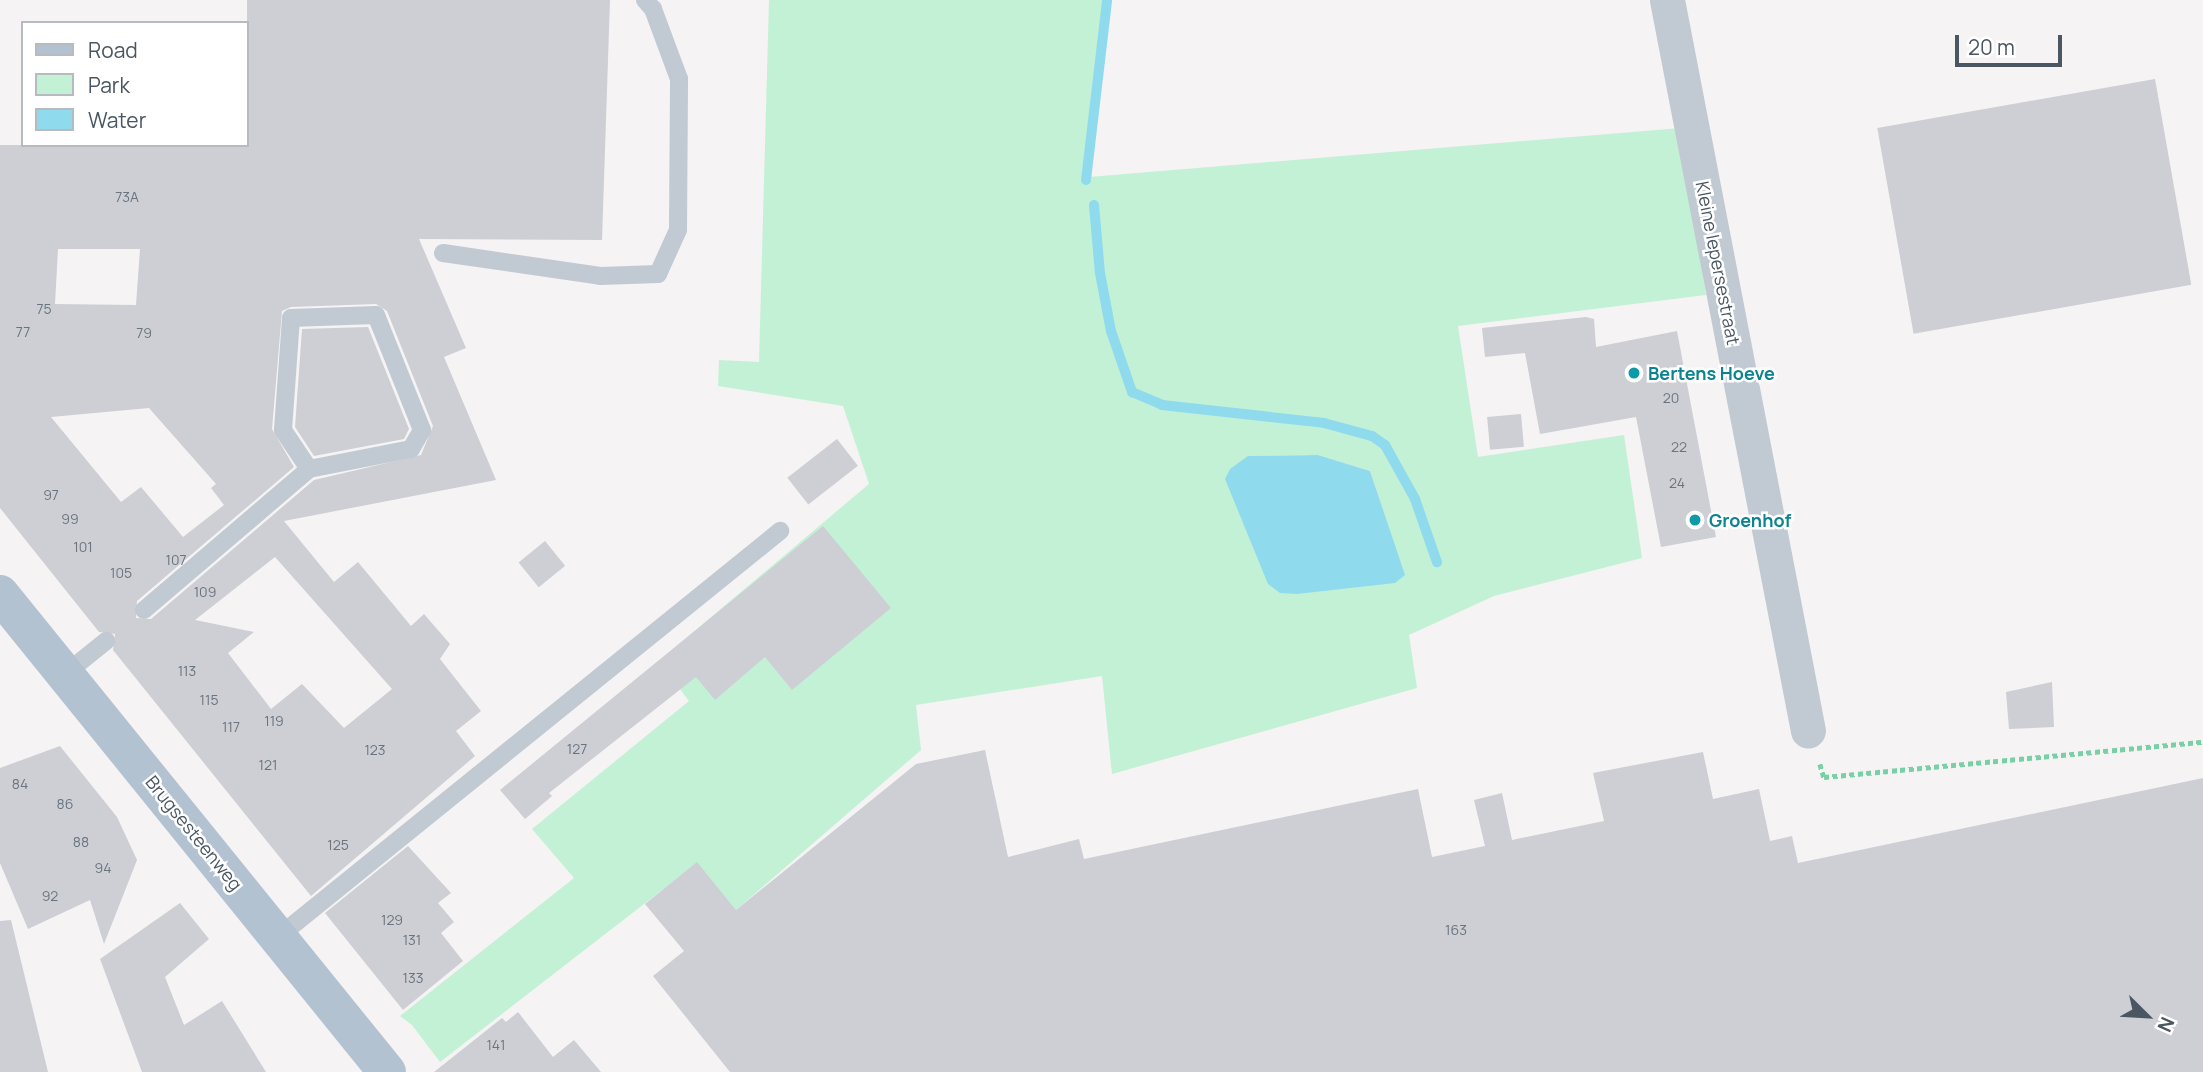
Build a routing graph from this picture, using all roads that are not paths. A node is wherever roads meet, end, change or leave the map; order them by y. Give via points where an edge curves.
1 (645, 0) edge
2 (1667, 0) edge
3 (443, 253) dead end
4 (309, 469) junction
5 (780, 531) dead end
6 (0, 594) edge
7 (144, 610) dead end
8 (106, 641) dead end
9 (65, 674) junction
10 (1808, 732) road end
11 (278, 937) junction
12 (387, 1072) edge

1 - 3 lane via 653,9 679,79 678,230 659,274 600,276
2 - 10 street, Kleine Iepersestraat
4 - 4 lane via 283,430 291,318 376,316 422,430 411,449
4 - 7 lane
5 - 11 lane
6 - 9 main road, Brugsesteenweg
8 - 9 lane
9 - 11 main road, Brugsesteenweg
11 - 12 main road, Brugsesteenweg

